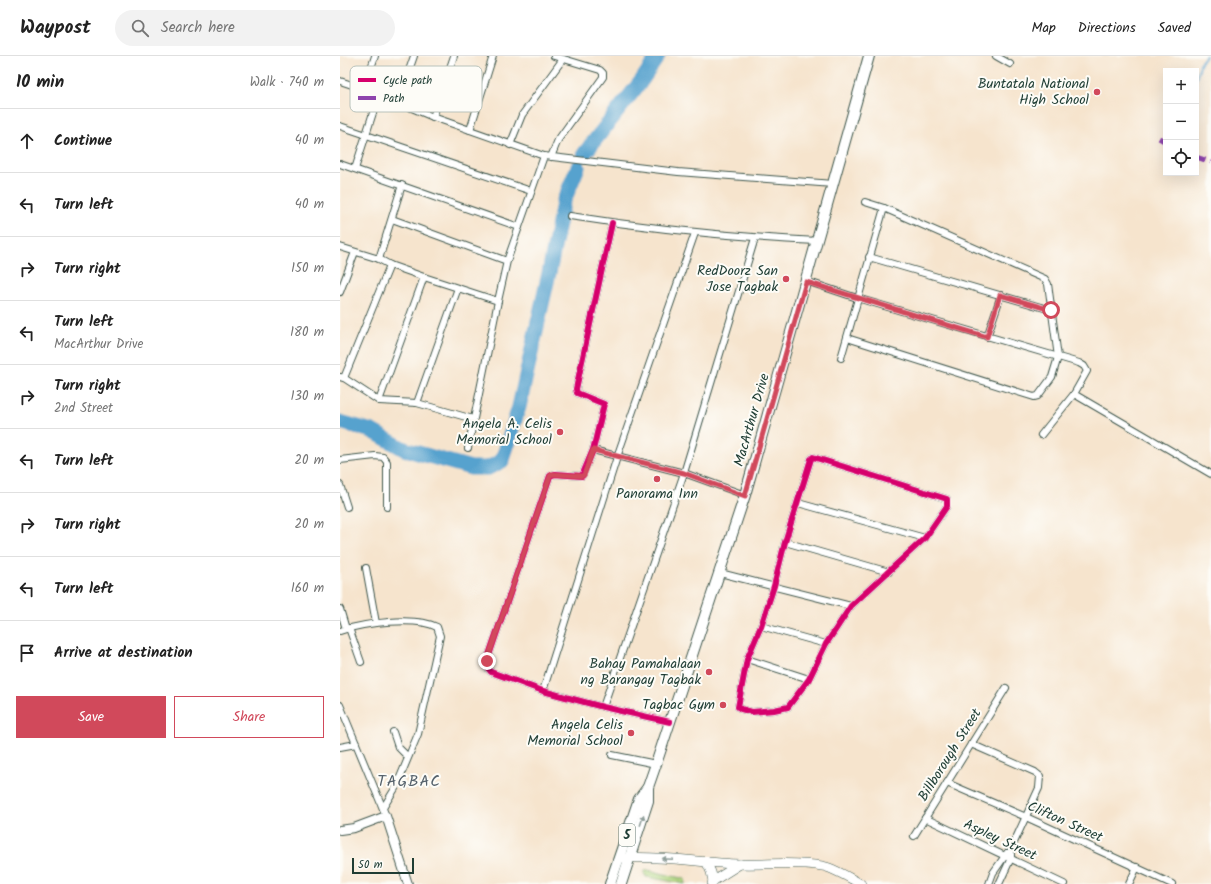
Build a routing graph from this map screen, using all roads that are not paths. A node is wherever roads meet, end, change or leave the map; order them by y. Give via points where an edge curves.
1 (375, 56) edge
2 (414, 56) edge
3 (454, 56) edge
4 (493, 56) edge
5 (554, 56) edge
6 (869, 56) edge
7 (996, 56) edge
8 (563, 59) junction
9 (1010, 64) dead end
10 (372, 66) edge
11 (411, 66) edge
12 (451, 66) edge
13 (340, 81) edge
14 (350, 84) edge
15 (482, 91) edge
16 (373, 112) edge
17 (421, 112) edge
18 (435, 112) edge
19 (476, 112) edge
20 (433, 117) junction
21 (340, 126) edge
22 (470, 130) junction
23 (366, 136) junction
24 (510, 145) junction
25 (544, 156) junction
26 (551, 157) junction
27 (340, 164) edge
28 (355, 169) junction
29 (833, 184) junction
30 (402, 185) junction
31 (531, 191) junction
32 (865, 202) dead end
33 (884, 208) junction
34 (570, 216) dead end
35 (392, 219) junction
36 (612, 223) junction
37 (519, 226) junction
38 (695, 232) junction
39 (755, 238) junction
40 (817, 242) junction
41 (340, 247) edge
42 (355, 252) junction
43 (870, 257) junction
44 (378, 259) junction
45 (507, 261) junction
46 (390, 265) junction
47 (424, 277) junction
48 (806, 282) junction
49 (458, 288) junction
50 (340, 292) edge
51 (1000, 295) junction
52 (857, 298) junction
53 (498, 301) junction
54 (1051, 310) junction
55 (987, 337) junction
56 (847, 338) junction
57 (1058, 357) junction
58 (841, 358) dead end
59 (342, 377) edge
60 (1074, 394) junction
61 (379, 401) junction
62 (417, 403) junction
63 (473, 419) junction
64 (1041, 435) dead end
65 (468, 448) dead end
66 (593, 450) junction
67 (617, 457) junction
68 (340, 460) edge
69 (684, 473) junction
70 (1211, 474) edge
71 (340, 485) edge
72 (745, 496) junction
73 (798, 503) junction
74 (347, 507) dead end
75 (387, 507) dead end
76 (925, 538) junction
77 (785, 542) junction
78 (366, 568) dead end
79 (889, 572) junction
80 (720, 573) junction
81 (774, 586) junction
82 (851, 606) junction
83 (340, 609) edge
84 (376, 623) junction
85 (761, 626) junction
86 (345, 629) edge
87 (826, 644) junction
88 (747, 658) junction
89 (361, 662) dead end
90 (809, 679) junction
91 (1006, 688) dead end
92 (543, 691) junction
93 (340, 704) edge
94 (603, 707) junction
95 (670, 722) junction
96 (393, 732) dead end
97 (356, 744) junction
98 (971, 744) junction
99 (340, 747) edge
100 (612, 755) dead end
101 (408, 757) junction
102 (656, 764) junction
103 (947, 783) junction
104 (384, 812) junction
105 (1026, 817) junction
106 (925, 818) junction
107 (340, 830) edge
108 (914, 836) dead end
109 (1011, 849) junction
110 (1004, 855) junction
111 (624, 858) junction
112 (1011, 858) junction
113 (706, 861) junction
114 (740, 864) junction
115 (1137, 868) junction
116 (614, 882) edge
117 (713, 883) edge
118 (408, 884) edge
119 (621, 884) edge
120 (861, 884) edge
121 (989, 884) edge
122 (999, 884) edge
123 (1064, 884) edge
124 (1129, 884) edge
125 (1172, 884) edge

1 - 10 street
2 - 11 street
3 - 12 street
4 - 15 street
5 - 8 street
6 - 29 main road, MacArthur Drive / 5
7 - 9 street
8 - 24 street via 522,115
8 - 26 street via 600,70 603,77 558,140
13 - 14 street
16 - 23 street
17 - 20 street
18 - 20 street
19 - 22 street
20 - 22 street
21 - 23 street
22 - 24 street
23 - 28 street
23 - 31 street
24 - 25 street
25 - 26 street
25 - 31 street
26 - 29 street via 678,172
27 - 28 street
28 - 30 street
29 - 40 main road, MacArthur Drive / 5
30 - 35 street
30 - 37 street
31 - 37 street
32 - 33 street
33 - 43 street
33 - 54 street via 1045,279
34 - 36 street
35 - 44 street
35 - 45 street
36 - 38 street
36 - 66 street via 576,389 577,393 604,405
37 - 45 street
38 - 39 street
38 - 67 street
39 - 40 street
39 - 69 street
40 - 48 main road, MacArthur Drive / 5
41 - 42 street
42 - 44 street
42 - 50 street
43 - 51 street
43 - 52 street
44 - 46 street
45 - 53 street
46 - 47 street
46 - 59 street
47 - 49 street
47 - 61 street
48 - 52 street
48 - 72 main road, MacArthur Drive / 5
49 - 53 street
49 - 62 street
51 - 54 street
51 - 55 street
52 - 55 street
52 - 56 street
53 - 63 street
54 - 57 street
55 - 57 street
56 - 57 street via 1034,397 1038,396 1052,377
56 - 58 street
57 - 60 street via 1079,363 1086,368 1087,371
59 - 61 street
60 - 64 street
60 - 70 street
61 - 62 street
62 - 63 street
63 - 65 street
66 - 67 street
66 - 92 street via 584,475 550,476 487,661 487,667 491,672
67 - 69 street
67 - 92 street
68 - 75 street via 383,457 387,462
69 - 72 street
69 - 94 street
71 - 74 street
72 - 80 main road, MacArthur Drive / 5
73 - 76 street
73 - 76 street via 811,459 817,457 947,499 947,506
73 - 77 street
76 - 79 street
77 - 79 street
77 - 81 street
78 - 84 street
79 - 82 street
80 - 81 street
80 - 95 main road, MacArthur Drive / 5
81 - 82 street
81 - 85 street
82 - 87 street
83 - 86 street
84 - 86 street
84 - 101 street via 429,623 437,627 440,636 418,734
85 - 87 street
85 - 88 street
86 - 89 street
87 - 90 street
88 - 90 street
88 - 90 street via 738,707 741,709 752,712 788,706
91 - 98 street, Billborough Street
92 - 94 street
93 - 97 street
94 - 95 street
95 - 102 main road, MacArthur Drive / 5
96 - 101 street via 398,747
97 - 99 street
97 - 104 street
98 - 103 street, Billborough Street
98 - 105 street via 1040,776
100 - 102 street
101 - 104 street
102 - 111 main road, MacArthur Drive / 5 via 648,787 639,799
103 - 105 street, Clifton Street
103 - 106 street, Billborough Street
104 - 107 street via 354,828
104 - 118 street
105 - 109 street
105 - 115 street, Clifton Street
106 - 108 street, Billborough Street
106 - 110 street, Aspley Street
109 - 110 street
109 - 112 street
110 - 112 street, Aspley Street
110 - 121 street
113 -> 111 main road
111 - 116 main road, MacArthur Drive / 5
111 - 119 main road, MacArthur Drive / 5
112 - 122 street
112 - 123 street, Aspley Street
113 - 114 main road
113 - 117 main road
114 - 117 main road
114 - 120 main road via 804,863 824,866
115 - 124 street
115 - 125 street, Clifton Street

